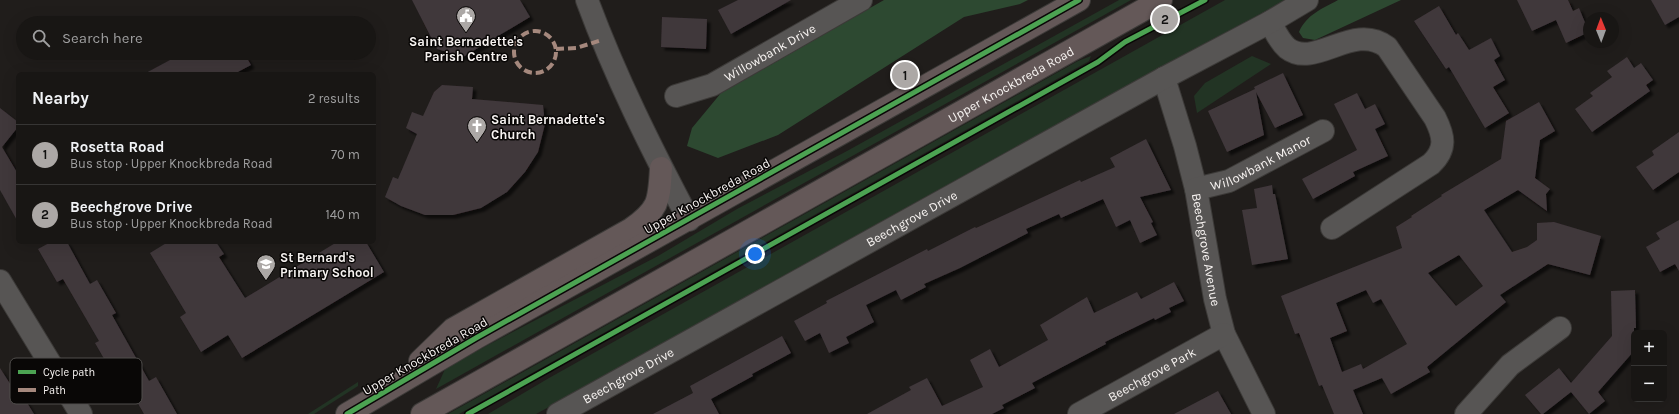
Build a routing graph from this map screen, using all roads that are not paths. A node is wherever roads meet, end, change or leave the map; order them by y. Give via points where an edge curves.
1 (586, 0) edge
2 (861, 0) edge
3 (1079, 0) edge
4 (1161, 0) edge
5 (1307, 0) edge
6 (1270, 22) junction
7 (1164, 78) junction
8 (676, 96) dead end
9 (1322, 131) dead end
10 (661, 168) junction
11 (1196, 189) junction
12 (689, 220) junction
13 (1332, 228) dead end
14 (0, 281) edge
15 (1560, 328) dead end
16 (1224, 334) junction
17 (47, 358) edge
18 (394, 385) junction
19 (75, 404) edge
20 (81, 414) edge
21 (347, 414) edge
22 (422, 414) edge
23 (558, 414) edge
24 (1079, 414) edge
25 (1264, 414) edge
26 (1466, 414) edge

1 - 10 street
2 - 8 street, Willowbank Drive via 712,86
3 - 12 highway, Upper Knockbreda Road
4 - 22 highway, Upper Knockbreda Road
5 - 6 street, Beechgrove Drive
6 - 7 street, Beechgrove Drive
6 - 13 street via 1279,39 1298,54 1309,54 1360,39 1380,42 1391,53 1440,127 1443,138 1439,157
7 - 11 street, Beechgrove Avenue
7 - 23 street, Beechgrove Drive
9 - 11 street, Willowbank Manor via 1229,181
10 - 12 street
10 - 18 highway via 660,197 646,219 453,329
11 - 16 street, Beechgrove Avenue via 1215,298
12 - 18 highway, Upper Knockbreda Road
14 - 17 street
15 - 26 street via 1510,365
16 - 24 street, Beechgrove Park
16 - 25 street, Beechgrove Avenue
18 - 21 highway, Upper Knockbreda Road
19 - 20 street

